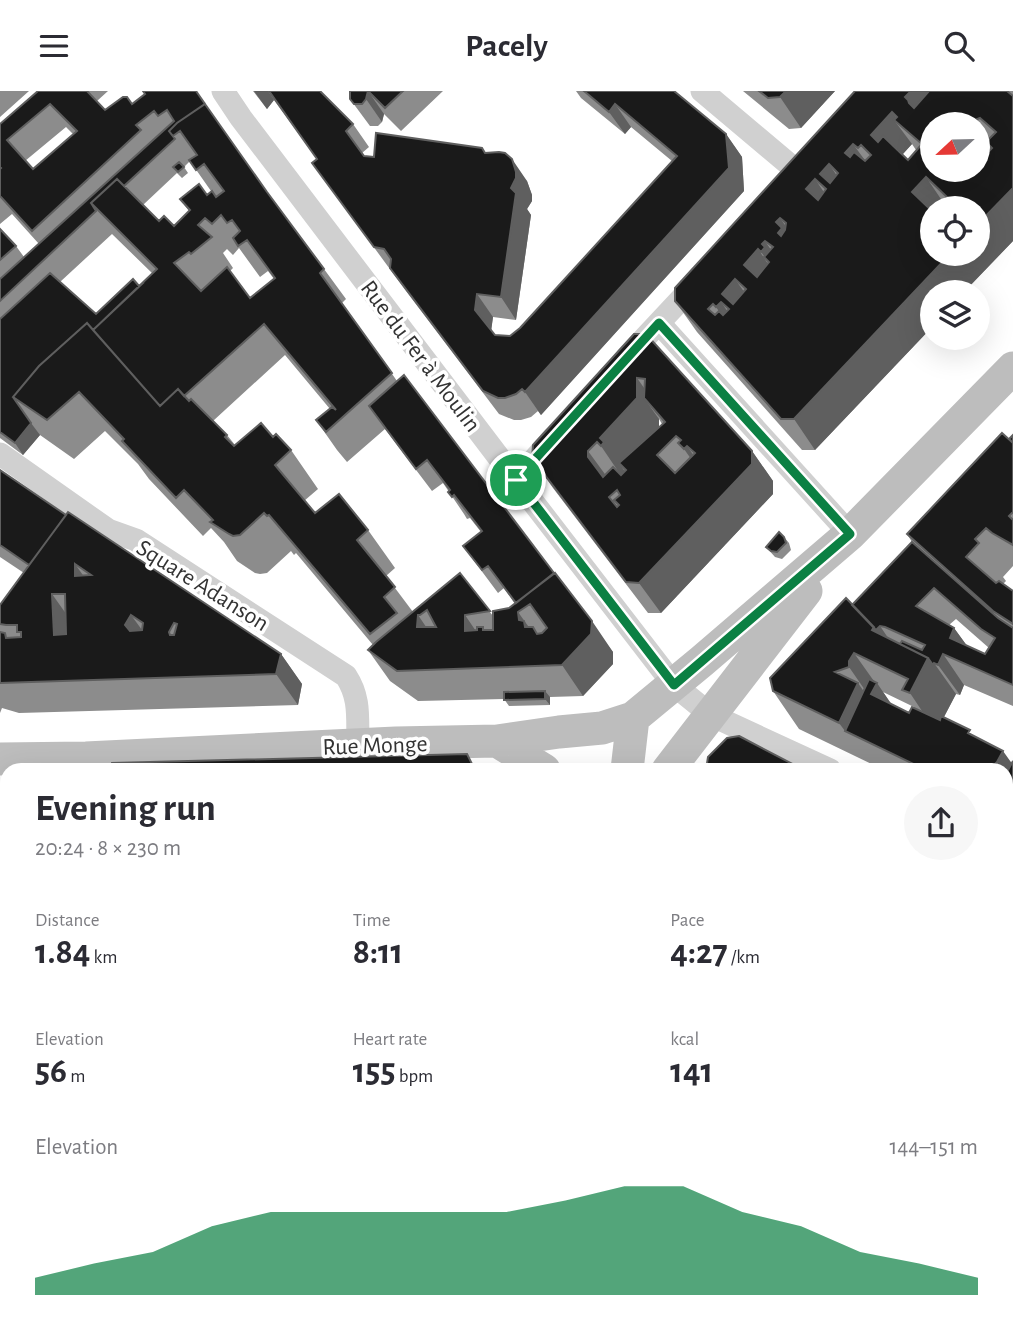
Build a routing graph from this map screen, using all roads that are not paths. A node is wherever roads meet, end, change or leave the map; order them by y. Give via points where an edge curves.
1 (223, 91) edge
2 (702, 91) edge
3 (815, 151) edge
4 (797, 171) junction
5 (779, 190) edge
6 (715, 261) edge
7 (659, 323) junction
8 (1013, 368) edge
9 (614, 372) edge
10 (569, 422) edge
11 (0, 454) edge
12 (516, 480) junction
13 (850, 534) junction
14 (674, 685) junction
15 (711, 715) junction
16 (633, 717) junction
17 (497, 741) junction
18 (358, 745) junction
19 (100, 763) edge
20 (533, 763) edge
21 (628, 763) edge
22 (673, 763) edge
23 (701, 763) edge
24 (815, 763) edge

1 - 12 street, Rue du Fer à Moulin
2 - 4 street
3 - 4 street
4 - 5 street
6 - 7 street
7 - 9 street
7 - 13 street
8 - 13 main road
10 - 12 street
11 - 18 street, Square Adanson via 108,530 135,540 346,676 355,689
12 - 14 street, Rue du Fer à Moulin
13 - 14 main road, Rue Monge
13 - 15 main road
14 - 15 street, Rue du Fer à Moulin
14 - 16 main road, Rue Monge
15 - 22 main road
15 - 23 main road
15 - 24 street, Rue du Fer à Moulin
16 - 17 main road, Rue Monge via 602,728
16 - 21 main road
17 - 18 main road, Rue Monge
17 - 20 main road
18 - 19 main road, Rue Monge

